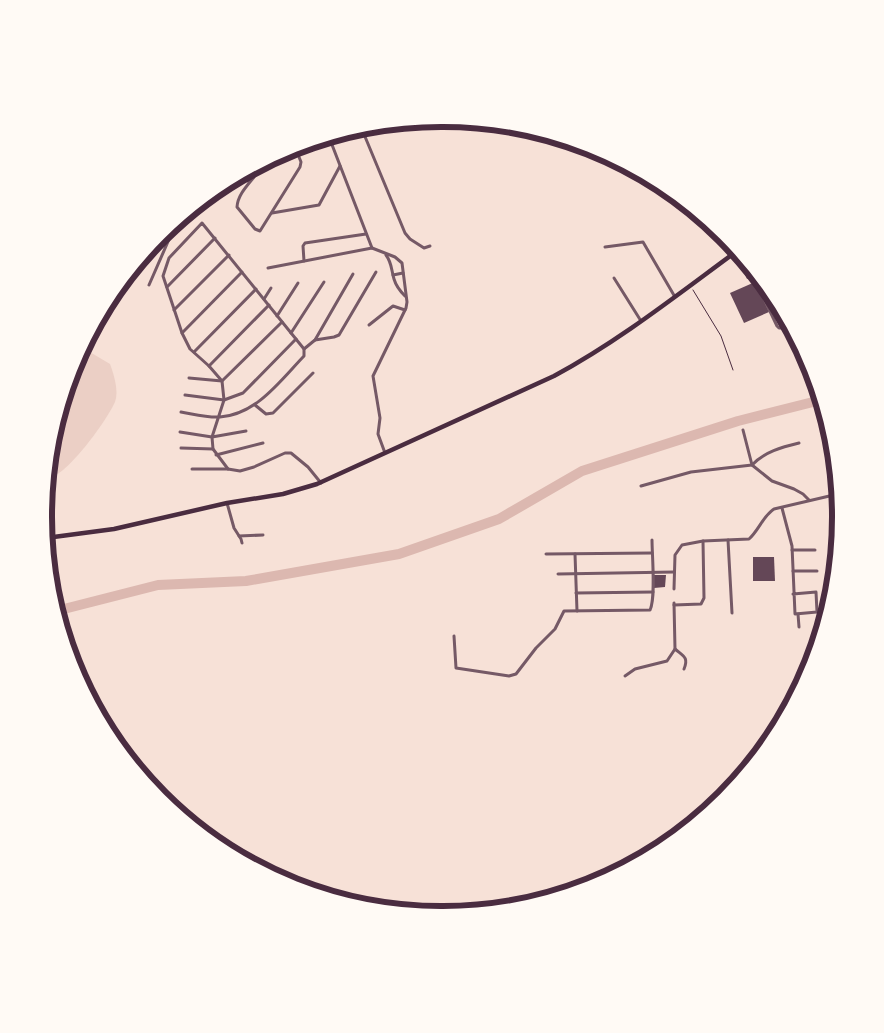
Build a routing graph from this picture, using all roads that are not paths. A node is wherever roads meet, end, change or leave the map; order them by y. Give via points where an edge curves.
1 (365, 134) edge
2 (331, 143) edge
3 (298, 155) edge
4 (340, 166) junction
5 (256, 174) edge
6 (247, 179) edge
7 (249, 182) junction
8 (319, 204) junction
9 (324, 206) dead end
10 (272, 213) junction
11 (366, 234) junction
12 (215, 238) junction
13 (169, 239) edge
14 (430, 246) dead end
15 (605, 247) dead end
16 (372, 248) junction
17 (386, 254) junction
18 (228, 255) junction
19 (731, 256) edge
20 (304, 261) junction
21 (268, 268) dead end
22 (242, 272) junction
23 (376, 272) dead end
24 (403, 273) junction
25 (354, 274) dead end
26 (393, 275) junction
27 (614, 278) dead end
28 (324, 282) dead end
29 (298, 283) dead end
30 (149, 285) dead end
31 (167, 288) junction
32 (271, 288) dead end
33 (256, 289) junction
34 (762, 294) edge
35 (406, 296) junction
36 (675, 296) junction
37 (264, 299) junction
38 (269, 305) junction
39 (405, 310) junction
40 (174, 311) junction
41 (277, 316) junction
42 (641, 320) junction
43 (282, 322) junction
44 (369, 324) dead end
45 (782, 328) edge
46 (291, 333) junction
47 (182, 334) junction
48 (296, 339) junction
49 (316, 340) junction
50 (304, 350) junction
51 (194, 352) junction
52 (209, 366) junction
53 (313, 373) dead end
54 (189, 378) dead end
55 (222, 381) junction
56 (185, 395) dead end
57 (224, 400) junction
58 (255, 405) junction
59 (181, 412) dead end
60 (219, 417) junction
61 (743, 430) dead end
62 (246, 431) dead end
63 (180, 432) dead end
64 (212, 437) junction
65 (262, 443) dead end
66 (799, 443) dead end
67 (181, 448) dead end
68 (213, 449) junction
69 (385, 453) junction
70 (216, 455) junction
71 (752, 465) junction
72 (192, 469) dead end
73 (228, 469) junction
74 (321, 482) junction
75 (641, 486) dead end
76 (831, 495) edge
77 (809, 500) junction
78 (227, 504) junction
79 (782, 508) junction
80 (263, 535) dead end
81 (239, 536) junction
82 (53, 537) edge
83 (652, 540) dead end
84 (728, 540) junction
85 (703, 541) junction
86 (242, 543) dead end
87 (792, 550) junction
88 (815, 550) dead end
89 (652, 553) junction
90 (546, 554) dead end
91 (575, 554) junction
92 (793, 571) junction
93 (817, 571) dead end
94 (674, 572) junction
95 (575, 573) junction
96 (652, 573) junction
97 (558, 574) dead end
98 (674, 589) dead end
99 (653, 592) junction
100 (576, 593) junction
101 (793, 594) junction
102 (577, 611) junction
103 (732, 613) dead end
104 (798, 614) junction
105 (799, 626) dead end
106 (454, 636) dead end
107 (675, 648) junction
108 (684, 669) dead end
109 (625, 676) dead end

1 - 14 street via 405,233 424,248
2 - 4 street
3 - 10 street via 300,167
4 - 8 street
4 - 11 street
5 - 7 street
6 - 7 street
7 - 10 street via 237,202 238,210 255,229 260,230
8 - 9 street
8 - 10 street
11 - 16 street
11 - 20 street via 305,243
12 - 18 street
12 - 31 street
12 - 31 street via 204,224 200,224 169,258 163,276
13 - 30 street
15 - 36 street via 643,242
16 - 17 street
16 - 20 street
17 - 24 street via 402,263
17 - 26 street via 392,264
18 - 22 street
18 - 40 street
19 - 36 main road
20 - 21 street
22 - 33 street
22 - 47 street
23 - 49 street via 339,335
24 - 26 street
24 - 35 street
25 - 49 street
26 - 35 street via 397,287
27 - 42 street
28 - 46 street
29 - 41 street
31 - 40 street
32 - 37 street
33 - 37 street
33 - 51 street
34 - 45 street via 777,326
35 - 39 street
36 - 42 main road
37 - 38 street
38 - 41 street
38 - 52 street
39 - 44 street via 393,306
39 - 69 street via 374,376 380,418 378,434
40 - 47 street
41 - 43 street
42 - 69 main road via 603,348 554,376
43 - 46 street
43 - 55 street
46 - 48 street
47 - 51 street
48 - 50 street
48 - 57 street via 242,393
49 - 50 street
50 - 58 street via 304,356
51 - 52 street
52 - 55 street
53 - 58 street via 273,413 266,414
54 - 55 street
55 - 57 street
56 - 57 street
57 - 60 street
58 - 60 street via 238,414
59 - 60 street
60 - 64 street
61 - 71 street
62 - 64 street
63 - 64 street
64 - 68 street
65 - 70 street
66 - 71 street via 778,448
67 - 68 street
68 - 70 street
69 - 74 main road
70 - 73 street
71 - 75 street via 691,472
71 - 77 street via 772,481 794,489
72 - 73 street
73 - 74 street via 240,471 291,452
74 - 78 main road via 283,494
76 - 77 street
77 - 79 street
78 - 81 street
78 - 82 main road via 114,529
79 - 84 street via 768,513 750,539
79 - 87 street
80 - 81 street
81 - 86 street
83 - 89 street
84 - 85 street
84 - 103 street
85 - 94 street via 687,543 679,548
85 - 107 street via 704,598 701,604 674,604
87 - 88 street
87 - 92 street
89 - 91 street
89 - 96 street
90 - 91 street
91 - 95 street
92 - 93 street
92 - 101 street
94 - 96 street
94 - 98 street
95 - 96 street
95 - 97 street
95 - 100 street
96 - 99 street
99 - 100 street
99 - 102 street via 652,607 647,611
100 - 102 street
101 - 104 street via 795,614
101 - 104 street via 816,592 817,612
102 - 106 street via 564,610 555,629 516,674 509,676 456,668
104 - 105 street
107 - 108 street via 687,662
107 - 109 street via 667,661 635,669

